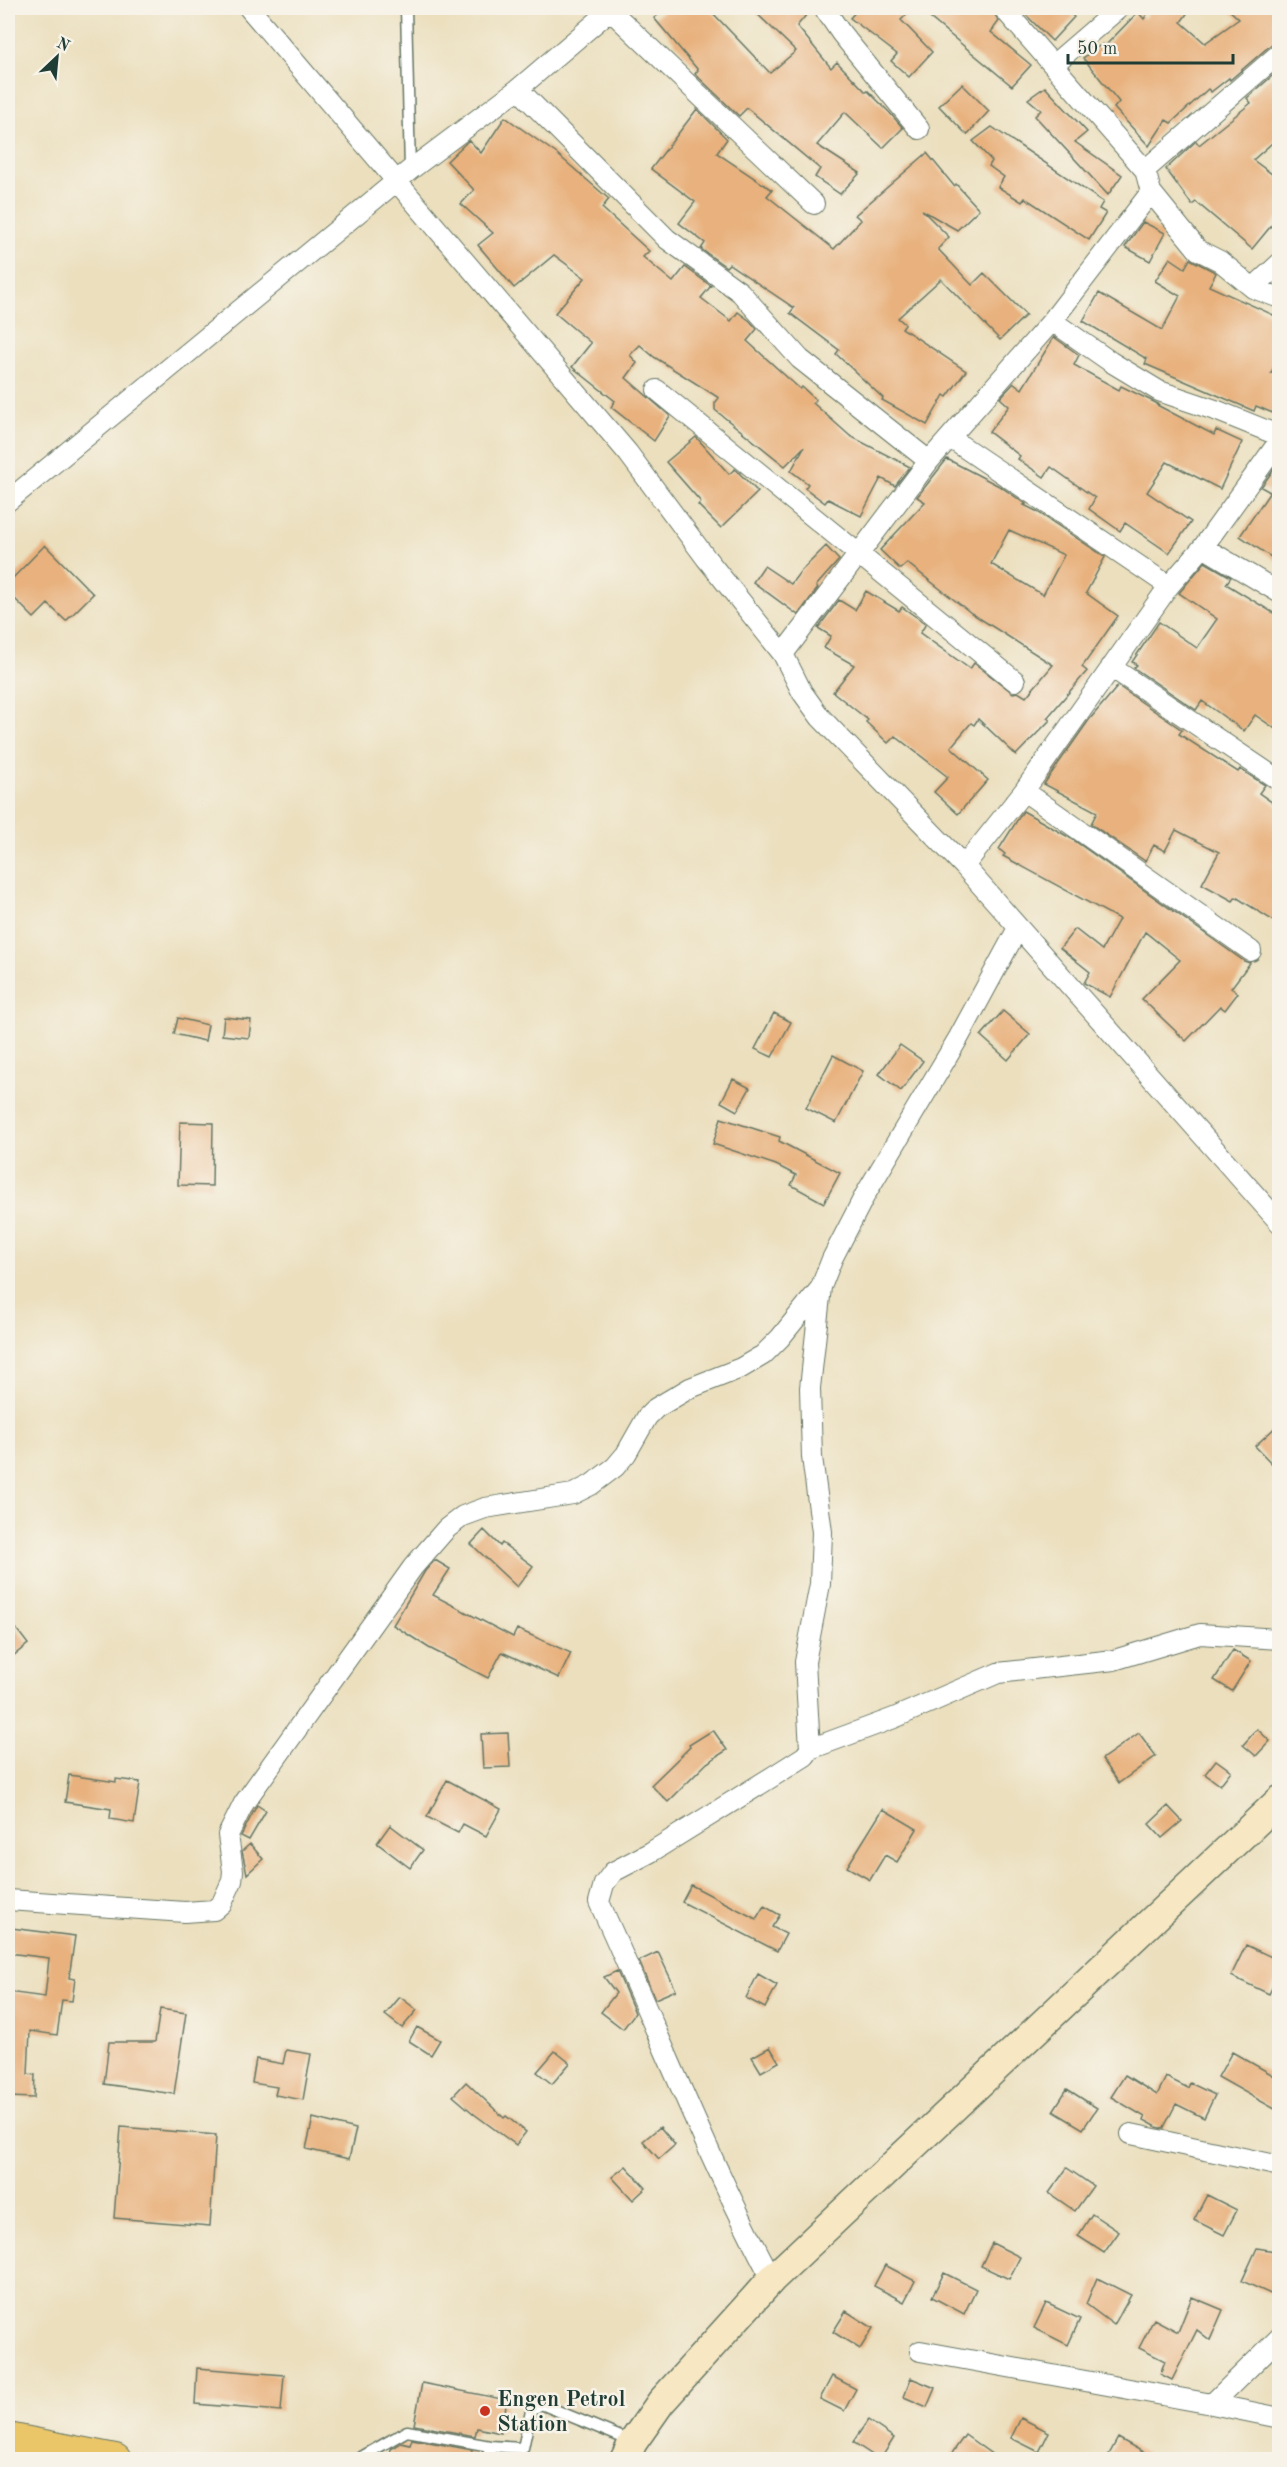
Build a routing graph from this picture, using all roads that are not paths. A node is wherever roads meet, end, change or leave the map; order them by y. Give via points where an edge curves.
1 (249, 8) edge
2 (406, 8) edge
3 (824, 8) edge
4 (1003, 8) edge
5 (1119, 8) edge
6 (611, 9) edge
7 (1280, 53) edge
8 (1054, 64) junction
9 (518, 89) junction
10 (919, 129) dead end
11 (1145, 170) junction
12 (404, 176) junction
13 (1151, 192) junction
14 (814, 204) dead end
15 (1280, 262) edge
16 (1253, 288) junction
17 (1280, 298) edge
18 (1052, 321) junction
19 (657, 390) dead end
20 (950, 438) junction
21 (1280, 438) edge
22 (929, 461) junction
23 (8, 501) edge
24 (1203, 547) junction
25 (857, 555) junction
26 (1169, 586) junction
27 (1280, 593) edge
28 (783, 654) junction
29 (1111, 668) junction
30 (1015, 681) dead end
31 (1280, 781) edge
32 (1024, 791) junction
33 (964, 866) junction
34 (1018, 928) junction
35 (1251, 951) dead end
36 (1280, 1223) edge
37 (821, 1287) junction
38 (1280, 1640) edge
39 (810, 1749) junction
40 (1280, 1800) edge
41 (8, 1900) edge
42 (1131, 2134) dead end
43 (1280, 2166) edge
44 (772, 2278) junction
45 (1280, 2337) edge
46 (920, 2351) dead end
47 (1212, 2404) junction
48 (1280, 2418) edge
49 (8, 2439) edge
50 (490, 2446) junction
51 (629, 2451) edge
52 (115, 2460) edge
53 (356, 2460) edge
54 (488, 2460) edge

1 - 12 street
2 - 12 lane
3 - 10 street
4 - 8 street
5 - 8 street
6 - 9 street
6 - 14 street
7 - 11 street
8 - 11 street
9 - 12 street
9 - 22 street via 667,238 740,292 800,359
11 - 13 street
12 - 23 street
12 - 28 street via 628,453
13 - 16 street via 1198,250 1220,261
13 - 18 street
15 - 16 street
16 - 17 street
18 - 20 street
18 - 21 street via 1159,391
19 - 25 street
20 - 22 street
20 - 26 street
21 - 24 street
22 - 25 street
24 - 26 street
24 - 27 street
25 - 28 street
25 - 30 street
26 - 29 street
28 - 33 street via 820,717
29 - 31 street
29 - 32 street
32 - 33 street
32 - 35 street
33 - 34 street
34 - 36 street
34 - 37 street via 843,1236
37 - 39 street via 810,1388 812,1457 822,1532 820,1584 805,1662
37 - 41 street via 763,1355 656,1408 626,1454 591,1485 573,1494 485,1508 463,1516 446,1529 412,1567 244,1803 228,1835 232,1881 222,1903 214,1910 185,1912
38 - 39 street via 1200,1634 1114,1660 998,1673
39 - 44 street via 651,1852 612,1872 599,1902 689,2106
40 - 44 street
42 - 43 street
44 - 51 street via 661,2402
45 - 47 street
46 - 47 street
47 - 48 street
49 - 52 main road
50 - 51 lane via 523,2448 531,2411 541,2404
50 - 53 lane via 407,2431
50 - 54 lane

